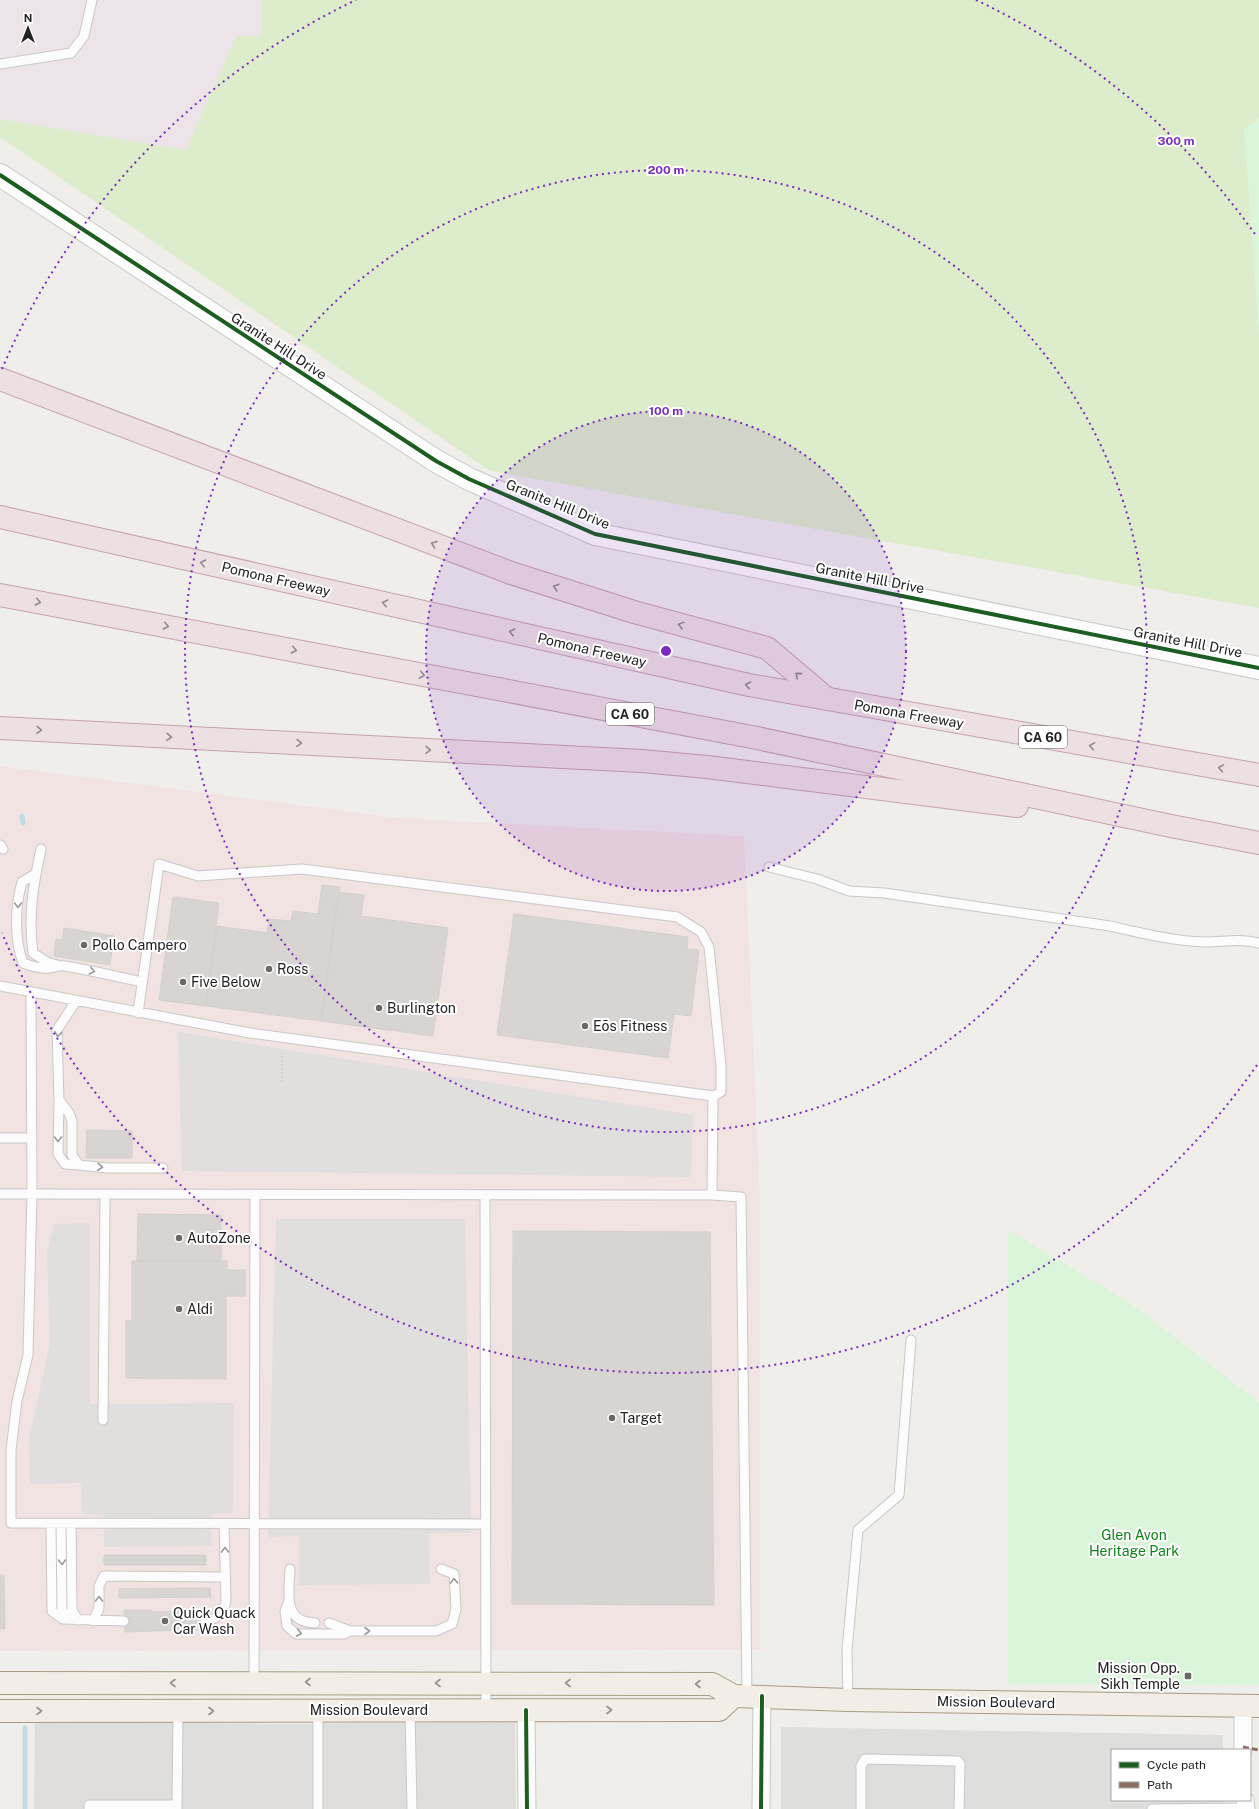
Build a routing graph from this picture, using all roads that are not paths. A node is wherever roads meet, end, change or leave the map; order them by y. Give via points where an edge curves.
1 (92, 0) edge
2 (0, 64) edge
3 (0, 175) edge
4 (0, 379) edge
5 (0, 517) edge
6 (0, 595) edge
7 (1259, 668) edge
8 (828, 700) junction
9 (0, 728) edge
10 (1259, 775) edge
11 (1171, 826) junction
12 (1259, 843) edge
13 (41, 850) dead end
14 (769, 866) dead end
15 (35, 874) junction
16 (1259, 943) edge
17 (59, 965) junction
18 (142, 982) junction
19 (0, 986) edge
20 (30, 992) junction
21 (76, 1001) junction
22 (138, 1013) junction
23 (712, 1096) junction
24 (58, 1100) junction
25 (0, 1138) edge
26 (32, 1138) junction
27 (79, 1165) junction
28 (163, 1168) dead end
29 (0, 1194) edge
30 (32, 1195) junction
31 (105, 1195) junction
32 (255, 1195) junction
33 (485, 1195) junction
34 (712, 1195) junction
35 (911, 1340) dead end
36 (103, 1420) dead end
37 (71, 1523) junction
38 (51, 1524) junction
39 (61, 1524) junction
40 (224, 1524) junction
41 (255, 1524) junction
42 (486, 1524) junction
43 (290, 1568) dead end
44 (441, 1569) dead end
45 (225, 1576) junction
46 (288, 1603) junction
47 (78, 1621) junction
48 (93, 1621) junction
49 (124, 1621) dead end
50 (205, 1621) dead end
51 (315, 1623) dead end
52 (329, 1623) dead end
53 (350, 1631) junction
54 (254, 1682) junction
55 (0, 1683) edge
56 (487, 1683) junction
57 (748, 1696) junction
58 (848, 1700) junction
59 (1251, 1706) edge
60 (318, 1710) junction
61 (410, 1710) junction
62 (486, 1710) junction
63 (526, 1710) junction
64 (0, 1711) edge
65 (178, 1711) junction
66 (1244, 1749) edge
67 (1245, 1806) edge
68 (177, 1807) edge
69 (89, 1809) edge
70 (318, 1809) edge
71 (412, 1809) edge
72 (527, 1809) edge
73 (761, 1809) edge
74 (861, 1809) edge
75 (959, 1809) edge
76 (1152, 1809) edge

1 - 2 lane via 84,36 71,53
3 - 7 street, Granite Hill Drive via 436,461 469,479 595,534
8 -> 4 highway via 767,648 634,612 511,573
8 -> 5 highway, Pomona Freeway / CA 60 via 749,685
6 -> 11 highway, CA 60 via 752,737
10 -> 8 highway, Pomona Freeway / CA 60
9 -> 11 highway via 642,761
11 - 12 highway, CA 60
13 - 15 lane
14 - 16 lane via 818,878 849,890 900,895 1197,941 1243,940
15 - 17 lane via 30,915 33,953 46,962
15 -> 17 lane via 22,882 18,897 18,951 22,963 49,968
17 -> 18 lane
18 - 22 lane
18 - 23 lane via 160,864 198,876 302,870 677,917 701,932 708,946 721,1066 721,1092
19 - 20 lane
20 - 21 lane
20 - 26 lane
21 - 22 lane
21 -> 24 lane via 57,1030
22 - 23 lane via 250,1033
23 - 34 lane
24 - 27 lane via 72,1121 72,1155
24 -> 27 lane via 58,1154 65,1164
25 - 26 lane
26 - 30 lane
27 -> 28 lane
29 - 30 lane
30 - 31 lane
30 - 38 lane via 28,1355 17,1401 11,1450 11,1524
31 - 32 lane
31 - 36 lane
32 - 33 lane
32 - 41 lane
33 - 34 lane
33 - 42 lane
34 - 57 lane via 741,1197
35 - 58 lane via 899,1495 858,1530 847,1650
37 - 39 lane
37 - 40 lane
37 - 47 lane via 72,1610
38 - 39 lane
38 - 47 lane via 52,1611 63,1619
39 -> 47 lane via 62,1611
40 - 41 lane
45 -> 40 lane
41 - 42 lane
41 - 54 lane
42 - 56 lane
43 - 46 lane
53 -> 44 lane via 436,1631 452,1624 456,1609 454,1574
48 -> 45 lane via 99,1608 99,1586 104,1576
45 - 50 lane via 224,1611 213,1620
46 - 51 lane via 300,1621
46 -> 53 lane via 285,1611 287,1626 296,1634 344,1634
47 - 48 lane
48 - 49 lane
52 - 53 lane
54 -> 55 main road, Mission Boulevard
56 -> 54 main road, Mission Boulevard
57 -> 56 main road, Mission Boulevard via 712,1684
56 - 62 lane
57 - 58 main road, Mission Boulevard
63 -> 57 main road, Mission Boulevard via 719,1710
57 - 73 street
58 - 59 main road, Mission Boulevard
59 - 66 street
60 - 61 main road, Mission Boulevard
65 -> 60 main road, Mission Boulevard
60 - 70 lane
61 - 62 main road, Mission Boulevard
61 - 71 lane
62 - 63 main road, Mission Boulevard
63 - 72 street
64 -> 65 main road, Mission Boulevard
65 - 68 lane
67 - 76 lane
68 - 69 lane via 89,1805
74 - 75 lane via 861,1766 865,1759 958,1761

